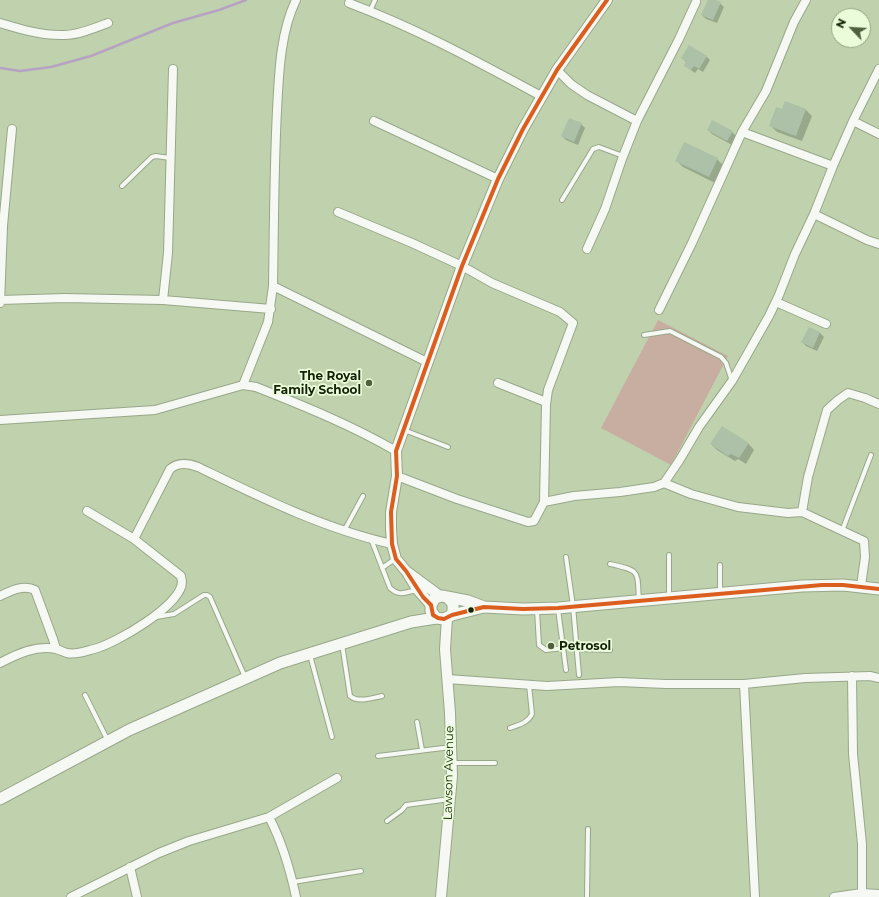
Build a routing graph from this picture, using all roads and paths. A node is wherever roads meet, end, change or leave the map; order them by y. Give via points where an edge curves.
1 (296, 0) edge
2 (375, 0) edge
3 (607, 0) edge
4 (806, 0) edge
5 (696, 2) dead end
6 (349, 3) dead end
7 (370, 11) junction
8 (0, 23) edge
9 (108, 23) dead end
10 (173, 69) dead end
11 (879, 69) edge
12 (557, 70) junction
13 (541, 96) junction
14 (374, 121) dead end
15 (637, 121) junction
16 (853, 121) junction
17 (12, 129) dead end
18 (742, 132) junction
19 (879, 134) edge
20 (623, 156) junction
21 (170, 158) junction
22 (832, 166) junction
23 (498, 179) junction
24 (122, 186) dead end
25 (562, 200) dead end
26 (338, 212) dead end
27 (814, 214) junction
28 (879, 244) edge
29 (587, 250) dead end
30 (462, 266) junction
31 (273, 286) junction
32 (163, 300) junction
33 (0, 301) edge
34 (776, 302) junction
35 (271, 309) junction
36 (659, 310) dead end
37 (826, 324) dead end
38 (644, 334) dead end
39 (427, 362) junction
40 (732, 382) junction
41 (498, 383) dead end
42 (244, 386) junction
43 (546, 402) junction
44 (879, 404) edge
45 (0, 420) edge
46 (404, 430) junction
47 (448, 447) dead end
48 (396, 450) junction
49 (871, 455) dead end
50 (397, 476) junction
51 (664, 483) junction
52 (362, 496) dead end
53 (544, 502) junction
54 (87, 511) dead end
55 (802, 512) junction
56 (842, 531) junction
57 (344, 532) junction
58 (134, 539) junction
59 (371, 539) junction
60 (392, 544) junction
61 (669, 555) dead end
62 (566, 557) dead end
63 (396, 559) junction
64 (610, 564) dead end
65 (720, 565) dead end
66 (382, 568) junction
67 (406, 570) junction
68 (861, 586) junction
69 (879, 588) edge
70 (417, 589) junction
71 (720, 594) junction
72 (0, 596) edge
73 (444, 597) junction
74 (669, 598) junction
75 (640, 601) junction
76 (573, 606) junction
77 (484, 608) junction
78 (558, 608) junction
79 (537, 609) junction
80 (439, 614) junction
81 (154, 617) junction
82 (342, 644) junction
83 (563, 648) junction
84 (56, 649) junction
85 (576, 649) junction
86 (610, 650) dead end
87 (310, 654) junction
88 (0, 663) edge
89 (566, 670) dead end
90 (579, 675) dead end
91 (852, 676) junction
92 (245, 678) junction
93 (879, 678) edge
94 (447, 679) junction
95 (744, 684) junction
96 (529, 685) junction
97 (85, 694) dead end
98 (382, 696) dead end
99 (417, 722) dead end
100 (510, 728) dead end
101 (332, 738) dead end
102 (108, 742) junction
103 (451, 746) junction
104 (422, 750) junction
105 (378, 756) dead end
106 (452, 763) junction
107 (495, 763) dead end
108 (337, 778) dead end
109 (450, 798) junction
110 (0, 799) edge
111 (269, 817) junction
112 (387, 822) dead end
113 (588, 829) dead end
114 (130, 867) junction
115 (361, 871) dead end
116 (293, 882) junction
117 (862, 892) junction
118 (879, 894) edge
119 (72, 897) edge
120 (137, 897) edge
121 (296, 897) edge
122 (442, 897) edge
123 (587, 897) edge
124 (755, 897) edge
125 (834, 897) edge

1 - 31 street via 282,48 275,147
2 - 7 lane
3 - 12 street
4 - 18 street via 794,22 766,92
5 - 15 street
6 - 7 street
7 - 13 street via 416,31
8 - 9 street via 43,34 65,36
10 - 21 street
11 - 16 street
12 - 13 street
12 - 15 street via 587,95
13 - 23 street
14 - 23 street
15 - 20 street
16 - 19 street
16 - 22 street
17 - 33 street via 3,226
18 - 22 street
18 - 36 street
20 - 25 lane via 595,147
20 - 29 street via 605,209
21 - 24 lane via 152,157
21 - 32 street via 168,253
22 - 27 street
23 - 30 street
26 - 30 street
27 - 28 street
27 - 34 street
30 - 39 street
30 - 43 street via 472,273 560,312 573,323
31 - 35 street
31 - 39 street
32 - 33 street via 65,298
32 - 35 street
34 - 37 street
34 - 40 street
35 - 42 street
38 - 40 lane via 670,332 721,357 726,363
39 - 46 street
40 - 51 street via 699,427
41 - 43 street
42 - 45 street via 154,410
42 - 48 street via 256,387 322,414
43 - 53 street
44 - 55 street via 848,393 828,410 808,477
46 - 47 lane
46 - 48 street
48 - 50 street
49 - 56 lane
50 - 53 street via 528,522 534,521
50 - 60 street via 392,512
51 - 53 street via 654,488 574,496
51 - 55 street via 691,494 738,507 788,513
52 - 57 lane
54 - 58 street
55 - 56 street
56 - 68 street via 864,541 866,557
57 - 58 street via 192,464 180,464 174,465 167,473
57 - 59 street
58 - 81 street via 181,576 180,589 171,602
59 - 60 street
59 - 66 lane
60 - 63 street
61 - 74 lane
62 - 76 lane
63 - 66 lane
63 - 67 street
64 - 75 lane via 635,571
65 - 71 lane
66 - 70 lane via 390,588 395,592 399,594
67 - 70 street
67 - 73 street
68 - 69 main road
68 - 71 main road via 802,586
70 - 80 street
71 - 74 main road
72 - 84 street via 25,587 35,590
73 - 77 main road via 468,601
73 - 80 main road via 434,600
73 - 80 main road via 452,602 454,608
74 - 75 main road
75 - 76 main road
76 - 78 main road
76 - 85 lane
77 - 79 main road
77 - 80 main road
78 - 79 main road
78 - 83 lane
79 - 83 lane via 539,645 546,650
80 - 82 main road
80 - 94 street, Lawson Avenue
81 - 84 street via 97,649 71,654
81 - 92 lane via 174,614 207,595
82 - 87 main road
82 - 98 lane via 350,696 358,700
83 - 89 lane
84 - 88 street via 26,651
85 - 86 lane
85 - 90 lane
87 - 92 main road
87 - 101 lane
91 - 93 street
91 - 95 street
91 - 117 street via 853,754 862,844
92 - 102 main road
94 - 96 street
94 - 103 street, Lawson Avenue
95 - 96 street via 619,682
95 - 124 street
96 - 100 lane via 532,714 526,722
97 - 102 lane
99 - 104 lane
102 - 110 main road
103 - 104 lane
103 - 106 street, Lawson Avenue
104 - 105 lane
106 - 107 lane
106 - 109 street, Lawson Avenue
108 - 111 street
109 - 112 lane via 406,805
109 - 122 street, Lawson Avenue
111 - 114 street via 189,841
111 - 116 street
113 - 123 lane
114 - 119 street
114 - 120 street
115 - 116 lane
116 - 121 street
117 - 118 street
117 - 125 street

